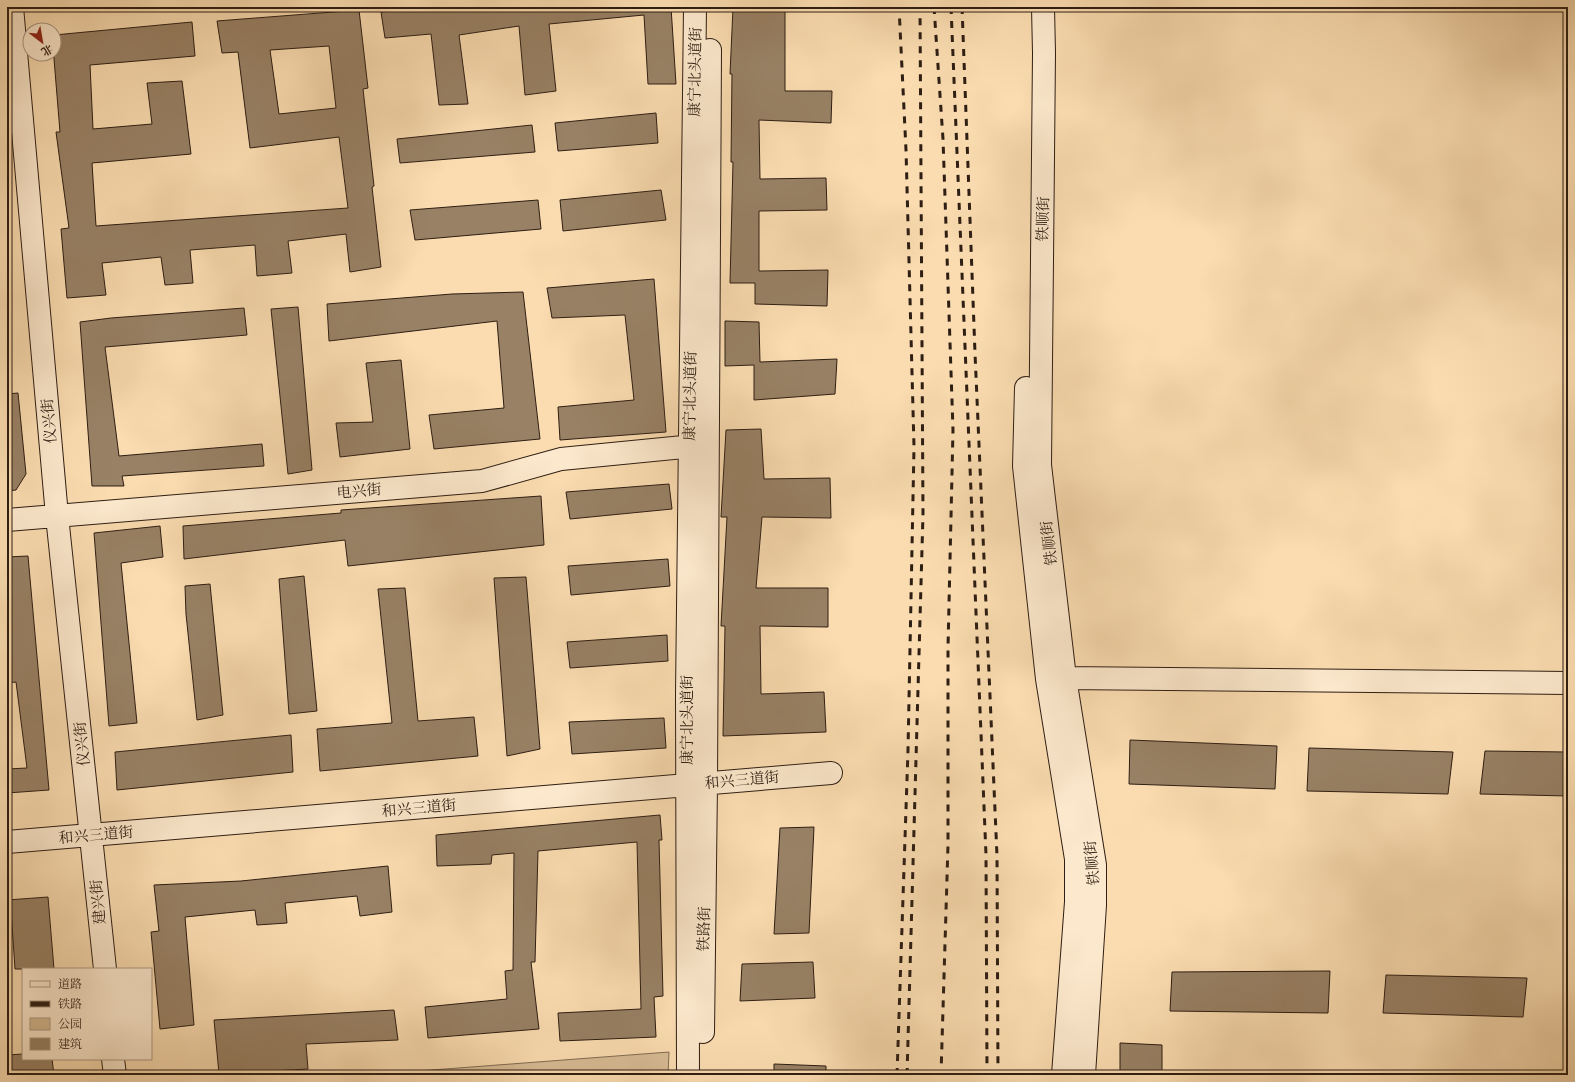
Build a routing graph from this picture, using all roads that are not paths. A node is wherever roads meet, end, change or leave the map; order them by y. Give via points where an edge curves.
1 (12, 7) edge
2 (695, 7) edge
3 (710, 7) edge
4 (1031, 7) edge
5 (1043, 7) edge
6 (698, 446) junction
7 (57, 516) junction
8 (7, 520) edge
9 (1065, 678) junction
10 (1568, 683) edge
11 (831, 773) dead end
12 (697, 784) junction
13 (92, 835) junction
14 (7, 842) edge
15 (105, 968) edge
16 (113, 1060) edge
17 (115, 1075) edge
18 (688, 1075) edge
19 (702, 1075) edge
20 (1063, 1075) edge
21 (1084, 1075) edge

1 - 7 main road, 仪兴街
2 - 6 main road, 康宁北头道街
3 - 6 main road, 康宁北头道街
4 - 20 main road, 铁顺街 via 1033,65 1024,466 1047,678 1076,859 1076,902
5 - 9 main road, 铁顺街 via 1040,465
6 - 7 main road, 电兴街 via 561,459 482,481
6 - 12 main road, 康宁北头道街
7 - 8 main road, 电兴街
7 - 13 main road, 仪兴街
9 - 10 main road
9 - 21 main road, 铁顺街 via 1095,865 1095,905
11 - 12 main road, 和兴三道街
12 - 13 main road, 和兴三道街
12 - 18 main road, 铁路街
12 - 19 main road, 铁路街
13 - 14 main road, 和兴三道街
13 - 15 main road, 建兴街
16 - 17 main road

